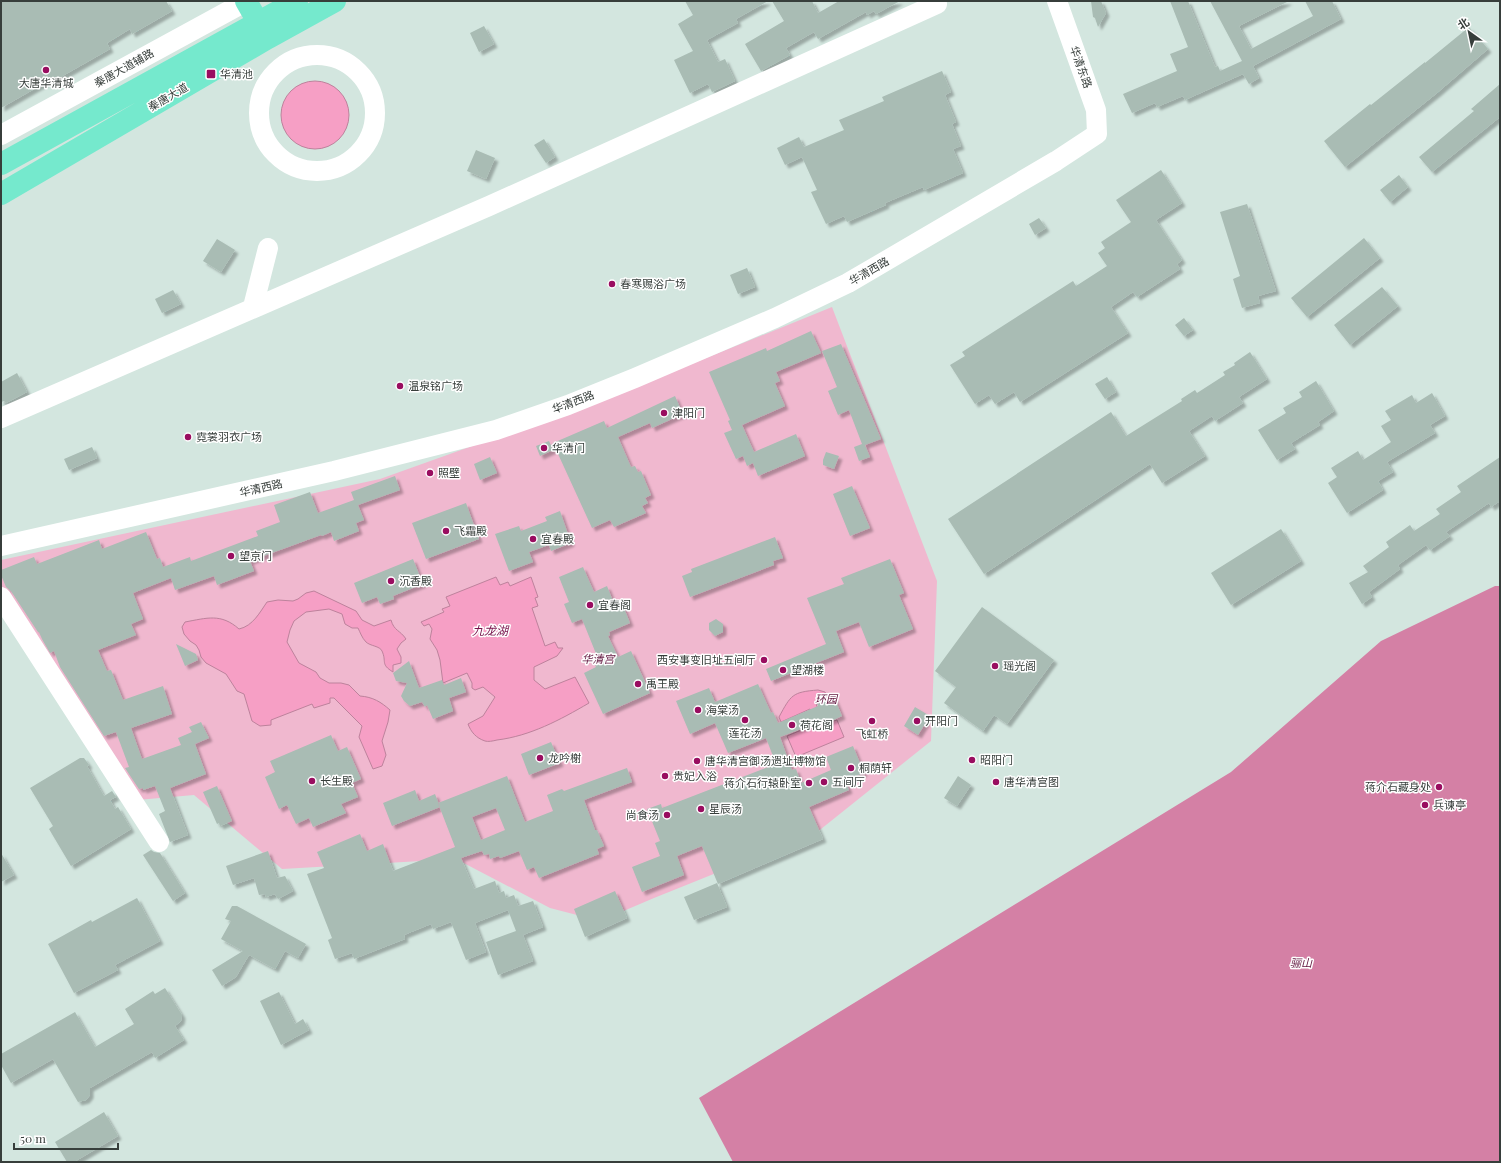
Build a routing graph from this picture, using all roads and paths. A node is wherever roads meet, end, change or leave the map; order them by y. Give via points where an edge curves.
1 (247, 1) edge
2 (297, 1) edge
3 (335, 1) edge
4 (936, 1) edge
5 (1057, 1) edge
6 (263, 30) junction
7 (365, 79) joint
8 (1098, 134) joint
9 (1, 136) edge
10 (1, 164) edge
11 (1, 194) edge
12 (268, 248) dead end
13 (253, 307) junction
14 (1, 418) edge
15 (1, 546) edge
16 (1, 597) edge
17 (159, 842) dead end

1 - 6 main road
1 - 9 street, 秦唐大道辅路
2 - 6 main road, 秦唐大道
3 - 6 main road, 秦唐大道
4 - 13 street via 938,4 510,196
5 - 8 street, 华清东路 via 1096,110
6 - 10 main road, 秦唐大道
6 - 11 main road, 秦唐大道
7 - 7 street via 350,65 332,56 312,55 292,60 277,71 266,85 259,102 259,121 264,138 274,154 288,165 306,171 324,172 344,166 360,154 371,137 376,117 374,97
8 - 15 street, 华清西路 via 848,284 775,318 568,405 496,430 334,472
12 - 13 street
13 - 14 street
16 - 17 street

